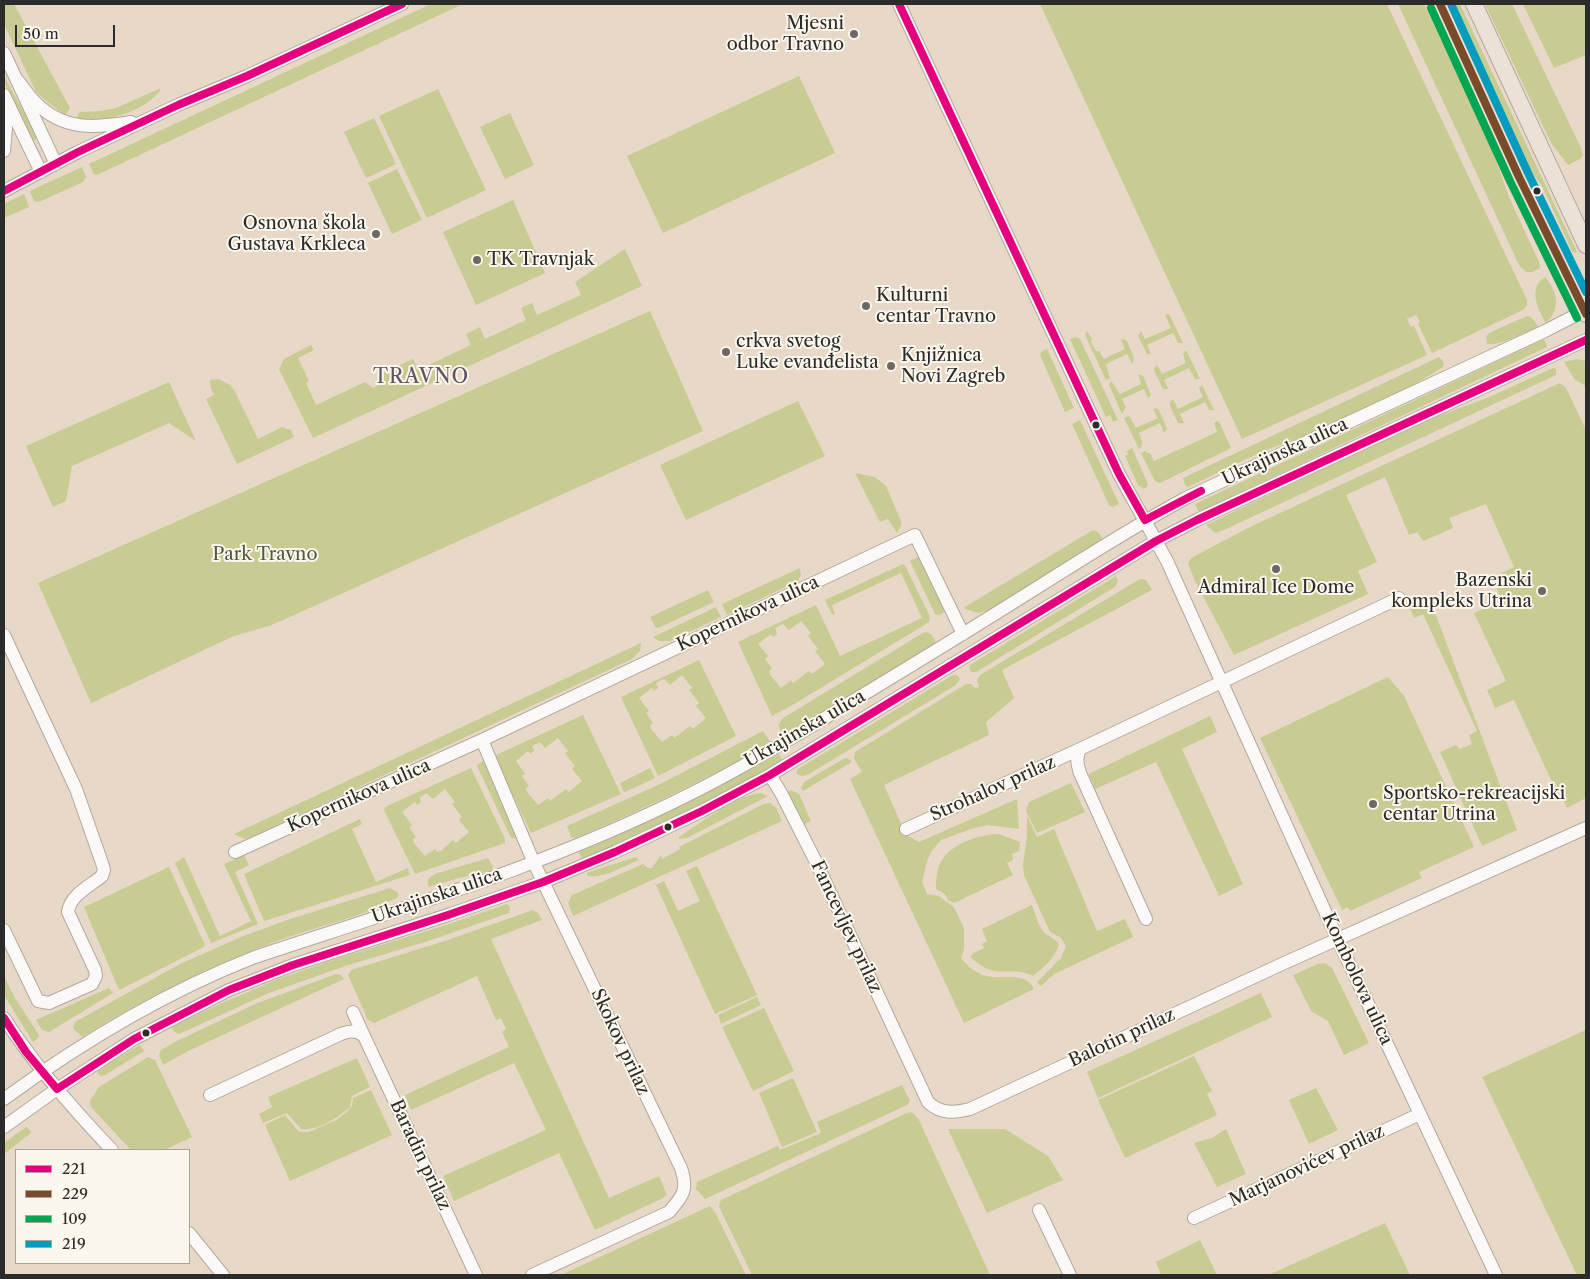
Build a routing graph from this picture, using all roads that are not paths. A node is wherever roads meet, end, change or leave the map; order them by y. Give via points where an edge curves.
1 (402, 4) edge
2 (899, 4) edge
3 (1440, 4) edge
4 (1474, 4) edge
5 (4, 53) edge
6 (19, 82) junction
7 (4, 95) edge
8 (4, 106) edge
9 (146, 120) junction
10 (4, 151) edge
11 (56, 164) junction
12 (41, 172) junction
13 (4, 191) edge
14 (1586, 245) edge
15 (1586, 312) edge
16 (1586, 340) edge
17 (1144, 520) junction
18 (1156, 541) junction
19 (1399, 598) dead end
20 (963, 634) junction
21 (4, 635) edge
22 (1220, 681) junction
23 (482, 740) junction
24 (1080, 749) junction
25 (770, 775) junction
26 (906, 828) dead end
27 (1586, 828) edge
28 (235, 852) dead end
29 (534, 863) junction
30 (543, 882) junction
31 (1146, 919) dead end
32 (4, 930) edge
33 (1338, 940) junction
34 (353, 1012) dead end
35 (4, 1018) edge
36 (364, 1036) junction
37 (42, 1071) junction
38 (918, 1081) joint
39 (56, 1089) junction
40 (210, 1095) dead end
41 (4, 1099) edge
42 (1420, 1114) junction
43 (4, 1127) edge
44 (111, 1149) edge
45 (1039, 1210) dead end
46 (1194, 1218) dead end
47 (190, 1234) edge
48 (223, 1275) edge
49 (476, 1275) edge
50 (532, 1275) edge
51 (1070, 1275) edge
52 (1496, 1275) edge

1 - 9 street
2 - 17 street, Kombolova ulica via 1119,474
3 - 15 main road via 1519,177
4 - 14 main road
5 - 6 street
6 - 9 street via 46,111 74,125 94,127
6 - 11 street
7 - 12 street
8 - 10 street
9 - 11 street
11 - 12 street
12 - 13 street
15 - 17 street, Ukrajinska ulica
16 - 18 street, Ukrajinska ulica
17 - 18 street, Kombolova ulica
17 - 20 street, Ukrajinska ulica
18 - 22 street, Kombolova ulica via 1168,561
18 - 25 street, Ukrajinska ulica
19 - 22 street
20 - 23 street, Kopernikova ulica via 915,535
20 - 29 street, Ukrajinska ulica via 779,746 693,793
21 - 32 street via 76,789 104,870 102,876 73,899 68,912 95,970 92,984 48,1003 38,1002
22 - 24 street, Strohalov prilaz
22 - 33 street, Kombolova ulica
23 - 28 street, Kopernikova ulica
23 - 29 street
24 - 26 street, Strohalov prilaz
24 - 31 street, Strohalov prilaz via 1077,763 1080,773
25 - 30 street, Ukrajinska ulica via 658,832
25 - 38 street, Fancevljev prilaz via 815,860
27 - 33 street
29 - 30 street, Skokov prilaz
29 - 37 street, Ukrajinska ulica via 222,970 123,1020
30 - 39 street, Ukrajinska ulica via 293,965 229,990 134,1039
30 - 50 street, Skokov prilaz via 686,1182 678,1202 669,1212
33 - 38 street, Balotin prilaz via 970,1108 945,1112 935,1109
33 - 42 street, Kombolova ulica
34 - 36 street, Baradin prilaz
35 - 37 street
36 - 40 street via 355,1032 341,1034
36 - 49 street, Baradin prilaz
37 - 39 street
37 - 41 street, Ukrajinska ulica
39 - 43 street, Ukrajinska ulica
39 - 44 street
42 - 46 street, Marjanovićev prilaz
42 - 52 street, Kombolova ulica
45 - 51 street
47 - 48 street

